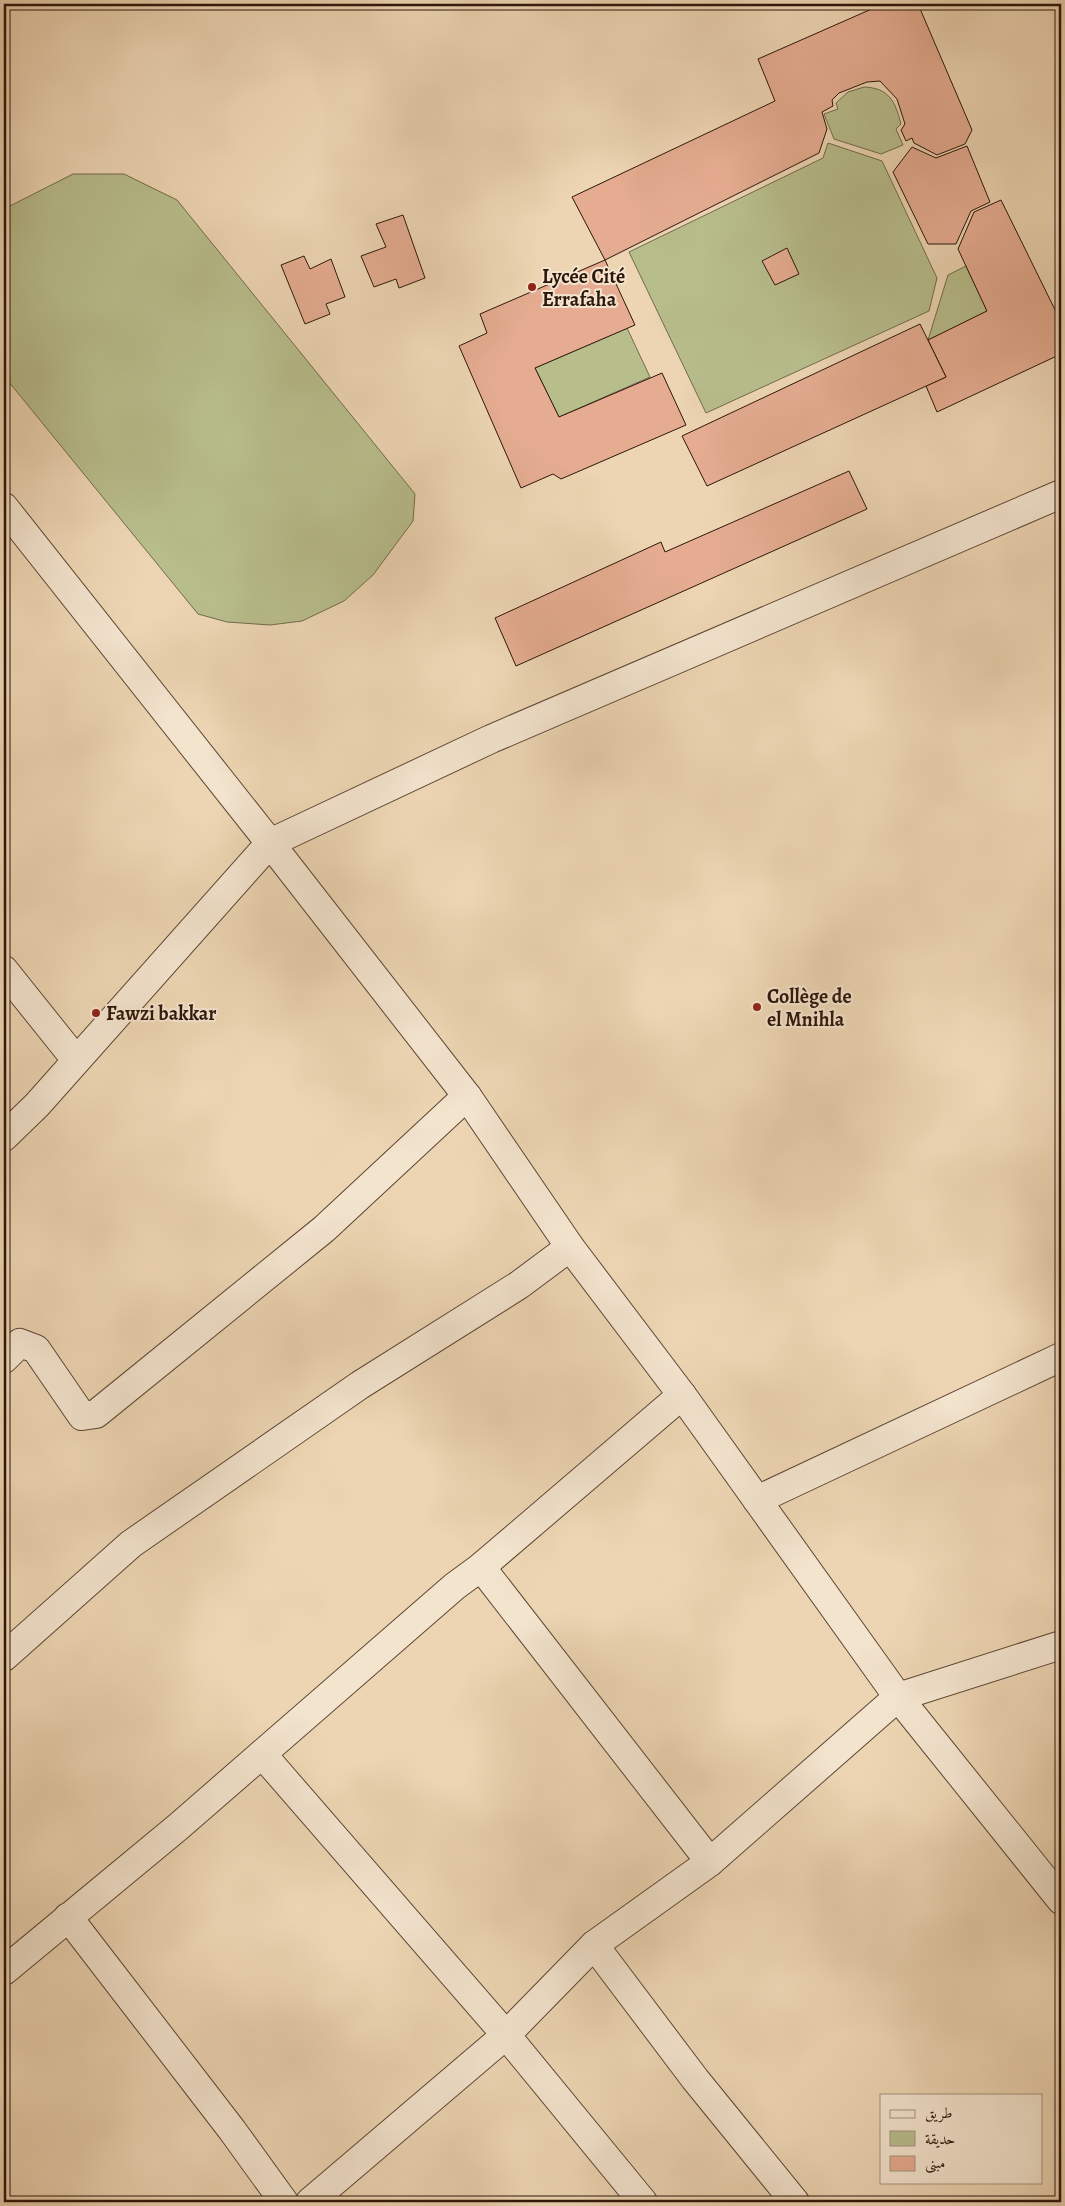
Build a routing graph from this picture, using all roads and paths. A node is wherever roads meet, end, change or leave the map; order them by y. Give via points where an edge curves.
1 (1061, 494) edge
2 (4, 507) edge
3 (270, 843) junction
4 (4, 970) edge
5 (76, 1060) junction
6 (467, 1096) junction
7 (4, 1136) edge
8 (570, 1247) junction
9 (1061, 1357) edge
10 (4, 1359) edge
11 (682, 1395) junction
12 (757, 1500) junction
13 (481, 1567) junction
14 (1061, 1645) edge
15 (4, 1657) edge
16 (898, 1697) junction
17 (262, 1754) junction
18 (710, 1862) junction
19 (1061, 1900) edge
20 (68, 1917) junction
21 (594, 1945) junction
22 (4, 1971) edge
23 (506, 2035) junction
24 (284, 2202) edge
25 (310, 2202) edge
26 (643, 2202) edge
27 (795, 2202) edge

1 - 3 street via 491,739
2 - 3 street
3 - 5 street
3 - 6 street
4 - 5 street
5 - 7 street via 37,1105
6 - 8 street
6 - 10 street via 324,1229 96,1414 82,1416 36,1350 20,1343
8 - 11 street
8 - 15 street via 519,1285 360,1385 131,1544
9 - 12 street
11 - 12 street
11 - 13 street
12 - 16 street
13 - 17 street
13 - 18 street
14 - 16 street
16 - 18 street
16 - 19 street
17 - 20 street via 178,1828
17 - 23 street
18 - 21 street
20 - 22 street
20 - 24 street
21 - 23 street
21 - 27 street via 695,2079
23 - 25 street
23 - 26 street

